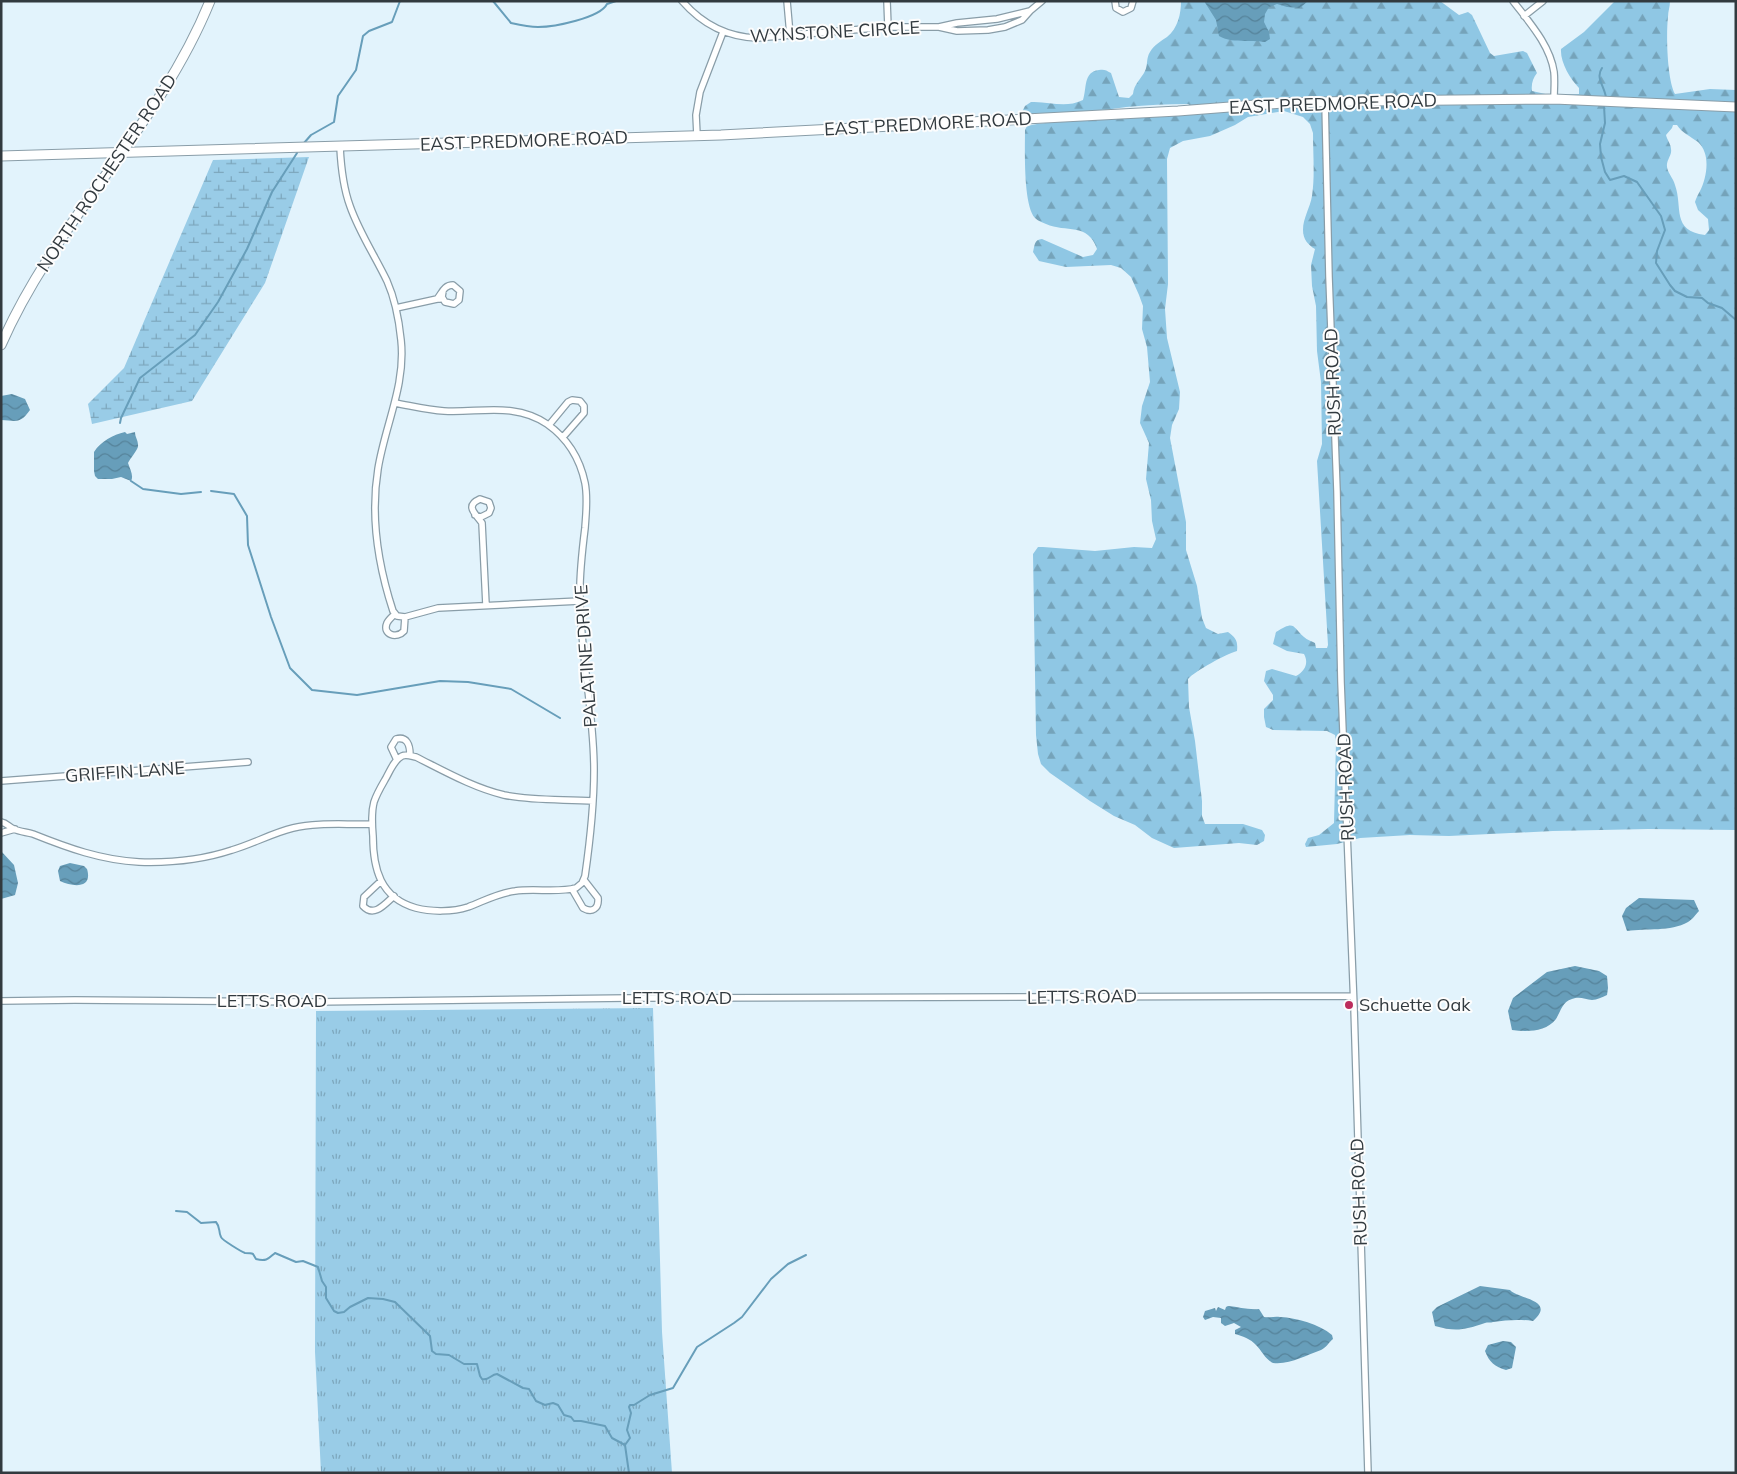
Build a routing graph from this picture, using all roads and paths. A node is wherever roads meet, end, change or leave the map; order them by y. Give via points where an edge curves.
1 (210, 1) edge
2 (682, 1) edge
3 (787, 1) edge
4 (886, 1) edge
5 (1042, 1) edge
6 (1133, 1) edge
7 (1543, 1) edge
8 (1114, 2) edge
9 (1518, 3) edge
10 (1030, 11) junction
11 (1524, 16) junction
12 (888, 27) junction
13 (939, 27) junction
14 (723, 32) junction
15 (790, 35) junction
16 (1554, 99) junction
17 (1325, 102) junction
18 (1736, 107) edge
19 (697, 135) junction
20 (340, 147) junction
21 (121, 154) junction
22 (1, 156) edge
23 (443, 290) junction
24 (437, 299) junction
25 (446, 302) junction
26 (396, 308) junction
27 (1, 345) edge
28 (395, 403) junction
29 (549, 425) junction
30 (563, 437) junction
31 (476, 515) junction
32 (487, 516) junction
33 (482, 523) junction
34 (580, 601) junction
35 (486, 606) junction
36 (395, 614) junction
37 (405, 618) junction
38 (410, 755) junction
39 (397, 760) junction
40 (248, 762) dead end
41 (1, 781) edge
42 (593, 801) junction
43 (1, 822) edge
44 (372, 824) junction
45 (15, 830) junction
46 (1, 833) edge
47 (584, 880) junction
48 (381, 881) junction
49 (572, 889) junction
50 (394, 896) junction
51 (1353, 996) junction
52 (1, 1001) edge
53 (1368, 1473) edge

1 - 21 street, NORTH ROCHESTER ROAD via 178,68
2 - 14 street, WYNSTONE CIRCLE via 702,21
3 - 15 street
4 - 12 street
5 - 10 street, WYNSTONE CIRCLE
6 - 8 street via 1126,12 1120,12
7 - 11 street
9 - 11 street
10 - 13 street, WYNSTONE CIRCLE
10 - 13 street, WYNSTONE CIRCLE via 1022,20 998,28 957,31
11 - 16 street via 1549,54 1554,71
12 - 13 street, WYNSTONE CIRCLE
12 - 15 street, WYNSTONE CIRCLE
14 - 15 street, WYNSTONE CIRCLE via 746,38
14 - 19 street via 700,92
16 - 17 street, EAST PREDMORE ROAD
16 - 18 street, EAST PREDMORE ROAD
17 - 19 street, EAST PREDMORE ROAD
17 - 51 street, RUSH ROAD
19 - 20 street, EAST PREDMORE ROAD
20 - 21 street, EAST PREDMORE ROAD
20 - 26 street via 342,175 350,207 387,282
21 - 22 street, EAST PREDMORE ROAD
21 - 27 street, NORTH ROCHESTER ROAD via 50,254
23 - 24 street
23 - 25 street
23 - 25 street via 453,285 460,291 457,302
24 - 25 street
24 - 26 street
26 - 28 street via 402,365
28 - 29 street, PALATINE DRIVE via 446,411 505,409 527,414
28 - 36 street via 378,470 375,515 380,566
29 - 30 street, PALATINE DRIVE
29 - 30 street via 568,402 580,401 584,413
30 - 34 street, PALATINE DRIVE via 577,458 586,486
31 - 32 street via 481,518
31 - 32 street via 472,510 473,504 480,499 490,505
31 - 33 street
32 - 33 street
33 - 35 street
34 - 35 street
34 - 42 street, PALATINE DRIVE via 592,732
35 - 37 street via 438,608
36 - 37 street
36 - 37 street via 386,626 394,636 404,631
38 - 39 street via 403,755
38 - 39 street via 406,740 396,739 391,746
38 - 42 street via 504,795
39 - 44 street via 374,802
40 - 41 street, GRIFFIN LANE
42 - 47 street, PALATINE DRIVE
43 - 45 street
44 - 45 street via 296,828 215,855 156,862 83,854
44 - 48 street via 373,856
45 - 46 street
47 - 49 street
47 - 49 street via 598,898 595,910 583,908
48 - 50 street
48 - 50 street via 364,897 363,906 373,912
49 - 50 street via 513,891 468,907 443,910 415,908
51 - 52 street, LETTS ROAD
51 - 53 street, RUSH ROAD

